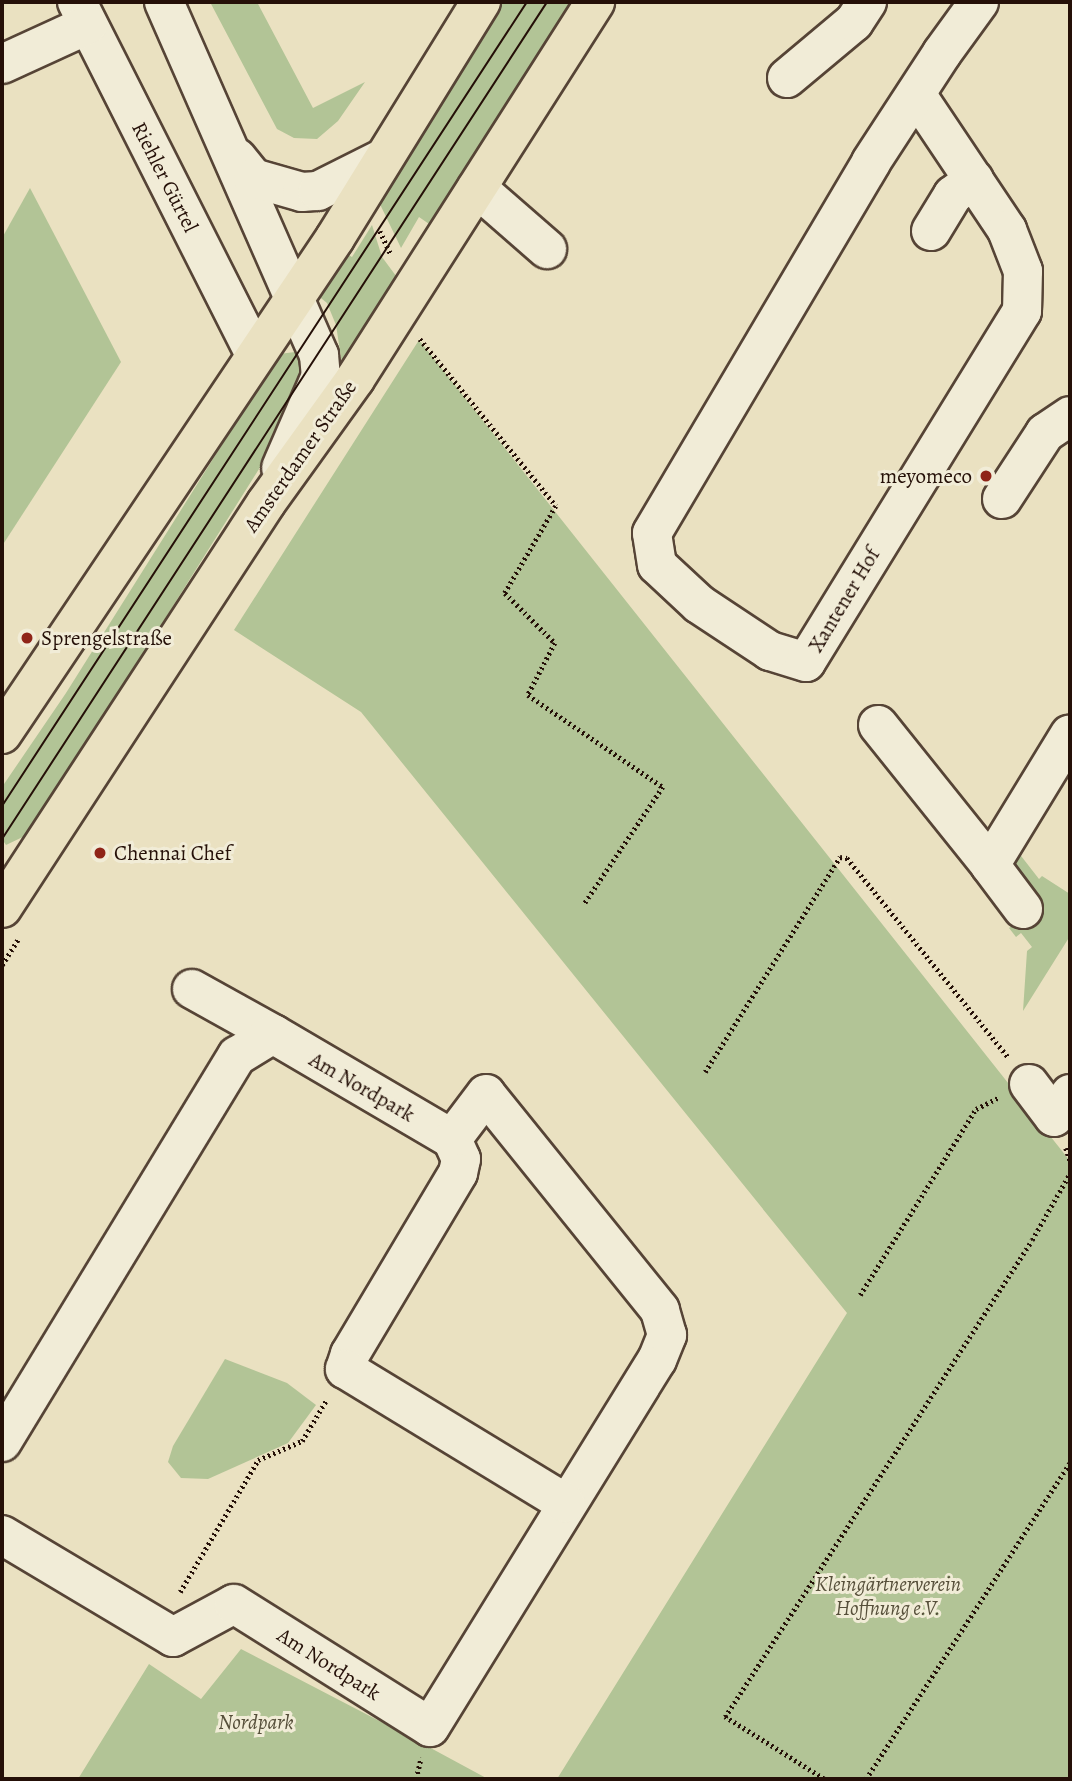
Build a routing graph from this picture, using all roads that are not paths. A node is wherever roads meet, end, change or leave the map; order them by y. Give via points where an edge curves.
1 (164, 2) edge
2 (481, 2) edge
3 (595, 2) edge
4 (867, 2) edge
5 (979, 2) edge
6 (82, 13) edge
7 (2, 64) edge
8 (786, 78) dead end
9 (916, 94) junction
10 (234, 154) junction
11 (380, 160) junction
12 (974, 180) junction
13 (477, 188) junction
14 (931, 231) dead end
15 (547, 249) dead end
16 (295, 297) junction
17 (254, 352) junction
18 (1070, 416) edge
19 (1002, 499) dead end
20 (266, 503) junction
21 (878, 725) dead end
22 (2, 734) edge
23 (1070, 734) edge
24 (990, 865) junction
25 (7, 888) edge
26 (1023, 909) dead end
27 (192, 989) dead end
28 (273, 1034) junction
29 (1028, 1084) road end
30 (1070, 1094) edge
31 (452, 1139) junction
32 (2, 1442) edge
33 (565, 1503) junction
34 (2, 1535) edge

1 - 10 street
2 - 11 main road
3 - 13 main road, Amsterdamer Straße
4 - 8 street via 854,22
5 - 9 street, Xantener Hof
6 - 7 street
6 - 17 street, Riehler Gürtel
9 - 12 street, Xantener Hof
9 - 12 street, Xantener Hof via 870,162 652,533 657,565 699,604 770,651 806,662 1022,311 1023,271 1007,230
10 - 11 street via 253,178 302,192 318,191
10 - 16 street
11 - 16 main road
12 - 14 street via 953,195
13 - 15 street
13 - 20 main road, Amsterdamer Straße via 355,379
16 - 17 main road
16 - 20 street via 319,355 321,376
17 - 22 main road
18 - 19 street via 1045,433
20 - 25 main road, Amsterdamer Straße
21 - 24 street
23 - 24 street
24 - 26 street
27 - 28 street, Am Nordpark
28 - 31 street, Am Nordpark
28 - 32 street via 237,1056
29 - 30 street via 1054,1117
31 - 33 street via 461,1159 458,1173 345,1369
31 - 33 street, Am Nordpark via 486,1094 660,1310 667,1335 657,1360
33 - 34 street, Am Nordpark via 430,1727 234,1604 173,1637

